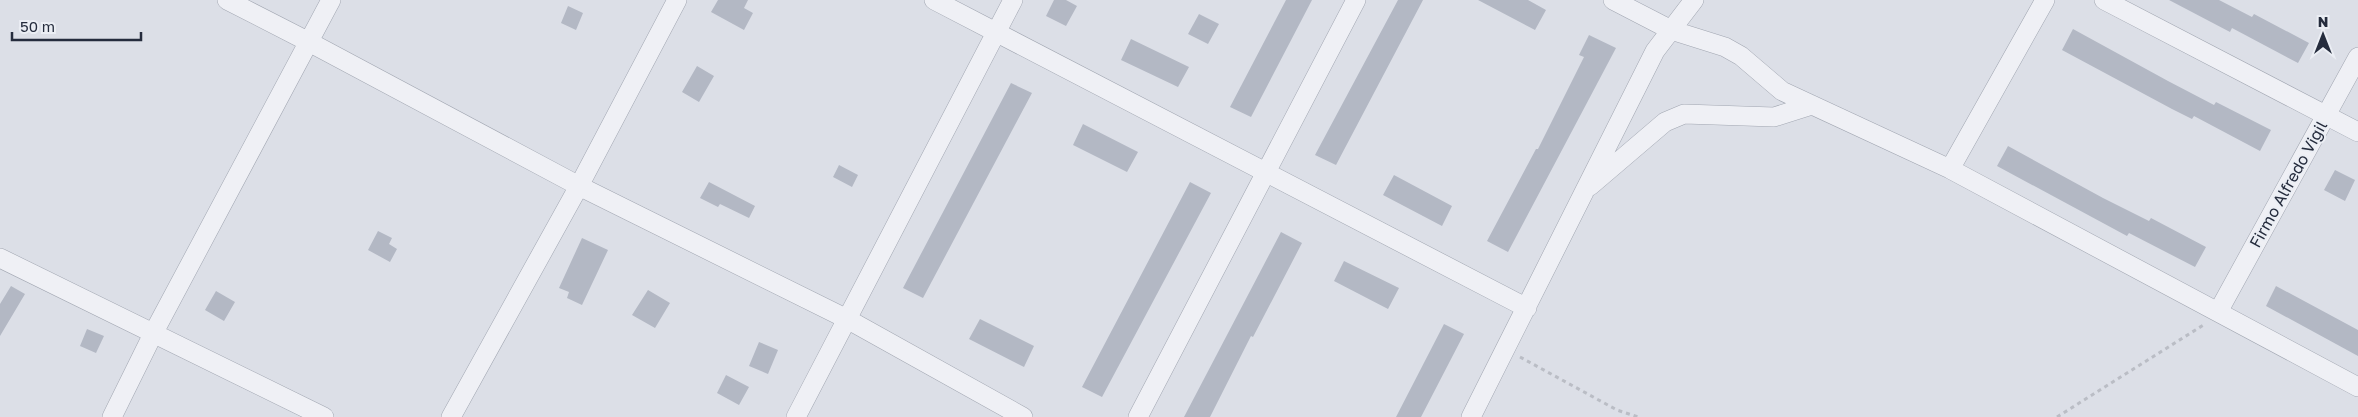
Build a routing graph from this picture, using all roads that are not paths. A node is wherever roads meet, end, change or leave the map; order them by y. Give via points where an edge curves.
1 (227, 0) edge
2 (331, 0) edge
3 (677, 0) edge
4 (934, 0) edge
5 (1014, 0) edge
6 (1356, 0) edge
7 (1613, 0) edge
8 (1694, 0) edge
9 (2045, 0) edge
10 (2104, 0) edge
11 (1671, 30) junction
12 (996, 34) junction
13 (309, 42) junction
14 (2358, 56) edge
15 (1812, 105) junction
16 (2327, 114) junction
17 (2358, 132) edge
18 (1950, 169) junction
19 (1267, 173) junction
20 (579, 186) junction
21 (1583, 192) junction
22 (0, 258) edge
23 (1527, 308) junction
24 (2218, 312) junction
25 (847, 319) junction
26 (154, 332) junction
27 (2358, 387) edge
28 (112, 417) edge
29 (324, 417) edge
30 (451, 417) edge
31 (796, 417) edge
32 (1023, 417) edge
33 (1138, 417) edge
34 (1471, 417) edge

1 - 13 street
2 - 13 street
3 - 20 street
4 - 12 street
5 - 12 street
6 - 19 street
7 - 11 street
8 - 11 street
9 - 18 street
10 - 16 street
11 - 15 street via 1725,47 1741,56 1782,91
11 - 21 street via 1655,51
12 - 19 street
12 - 25 street
13 - 20 street
13 - 26 street
14 - 16 street, Firmo Alfredo Vigil
15 - 18 street
15 - 21 street via 1774,117 1684,114 1665,122
16 - 17 street
16 - 24 street, Firmo Alfredo Vigil
18 - 24 street
19 - 23 street
19 - 33 street
20 - 25 street
20 - 30 street
21 - 23 street
22 - 26 street
23 - 34 street
24 - 27 street
25 - 31 street
25 - 32 street
26 - 28 street
26 - 29 street

